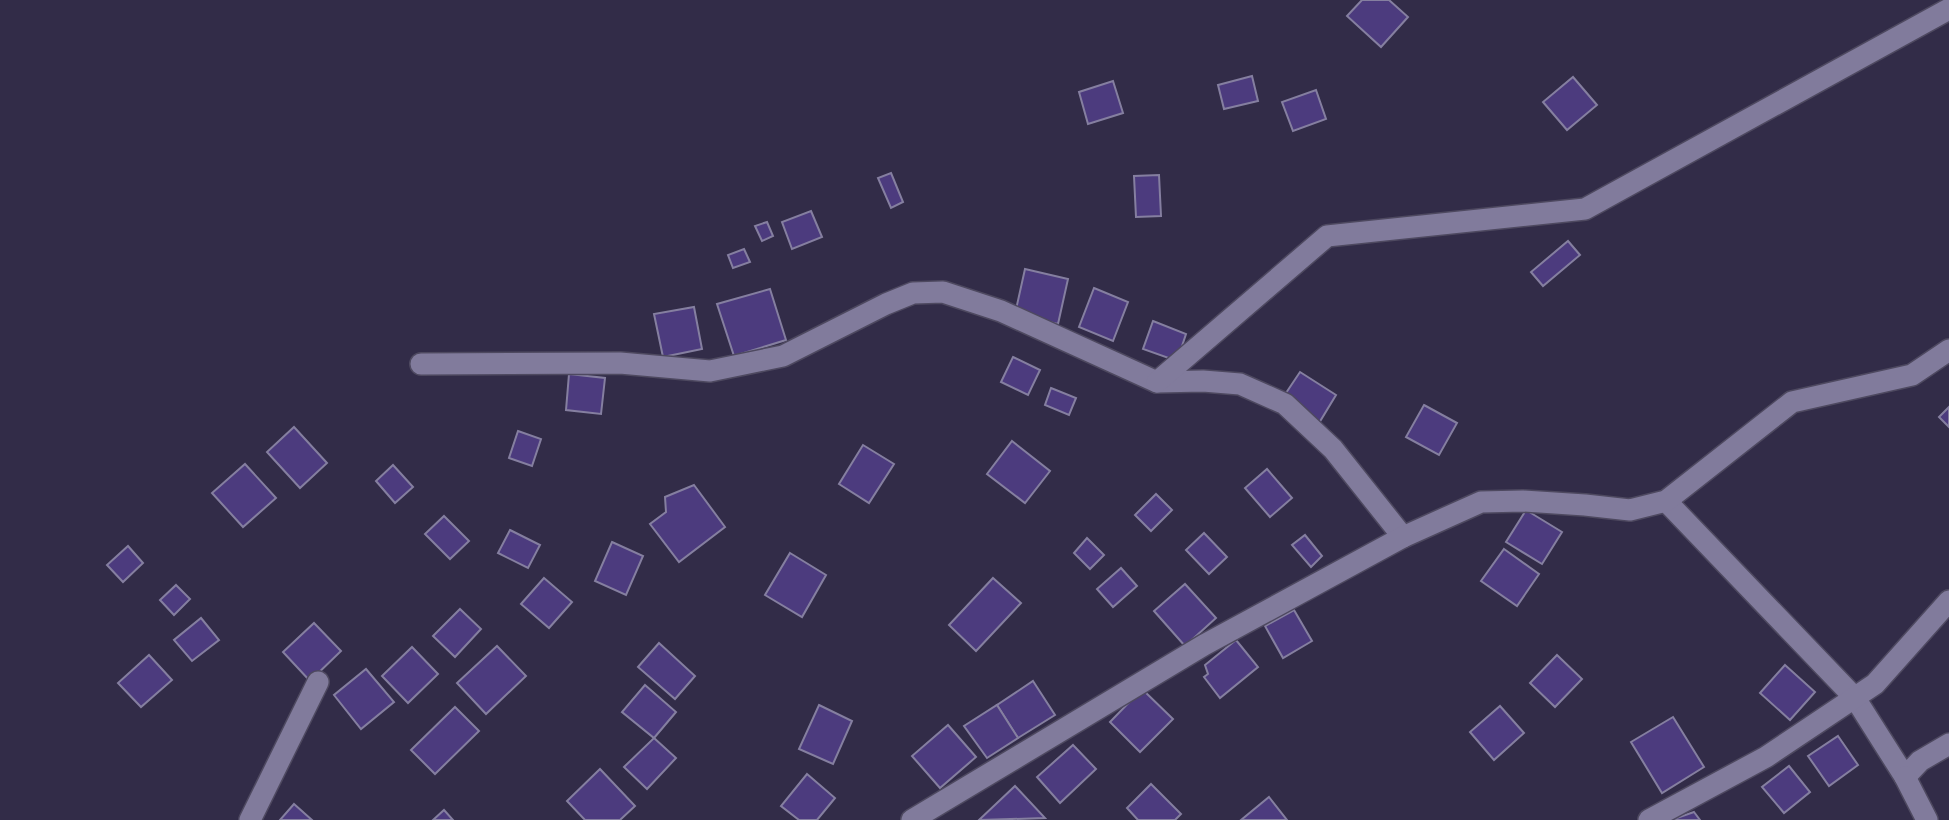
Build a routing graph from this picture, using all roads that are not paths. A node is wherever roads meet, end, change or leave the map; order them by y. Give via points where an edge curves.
1 (1949, 9) edge
2 (1949, 350) edge
3 (421, 364) dead end
4 (1157, 382) junction
5 (1666, 501) junction
6 (1403, 537) junction
7 (1949, 601) edge
8 (318, 682) dead end
9 (1854, 698) junction
10 (1949, 744) edge
11 (1905, 777) junction
12 (250, 820) edge
13 (912, 820) edge
14 (1649, 820) edge
15 (1927, 820) edge

1 - 4 street via 1585,209 1327,236
2 - 5 street via 1912,375 1792,402
3 - 4 street via 620,363 710,371 783,356 895,300 913,293 943,292 1001,311
4 - 6 street via 1240,384 1285,404 1333,449
5 - 6 street via 1630,510 1481,502
5 - 9 street
6 - 13 street via 1204,645
7 - 9 street via 1875,684
8 - 12 street
9 - 11 street
9 - 14 street via 1766,757
10 - 11 street via 1920,761
11 - 15 street

